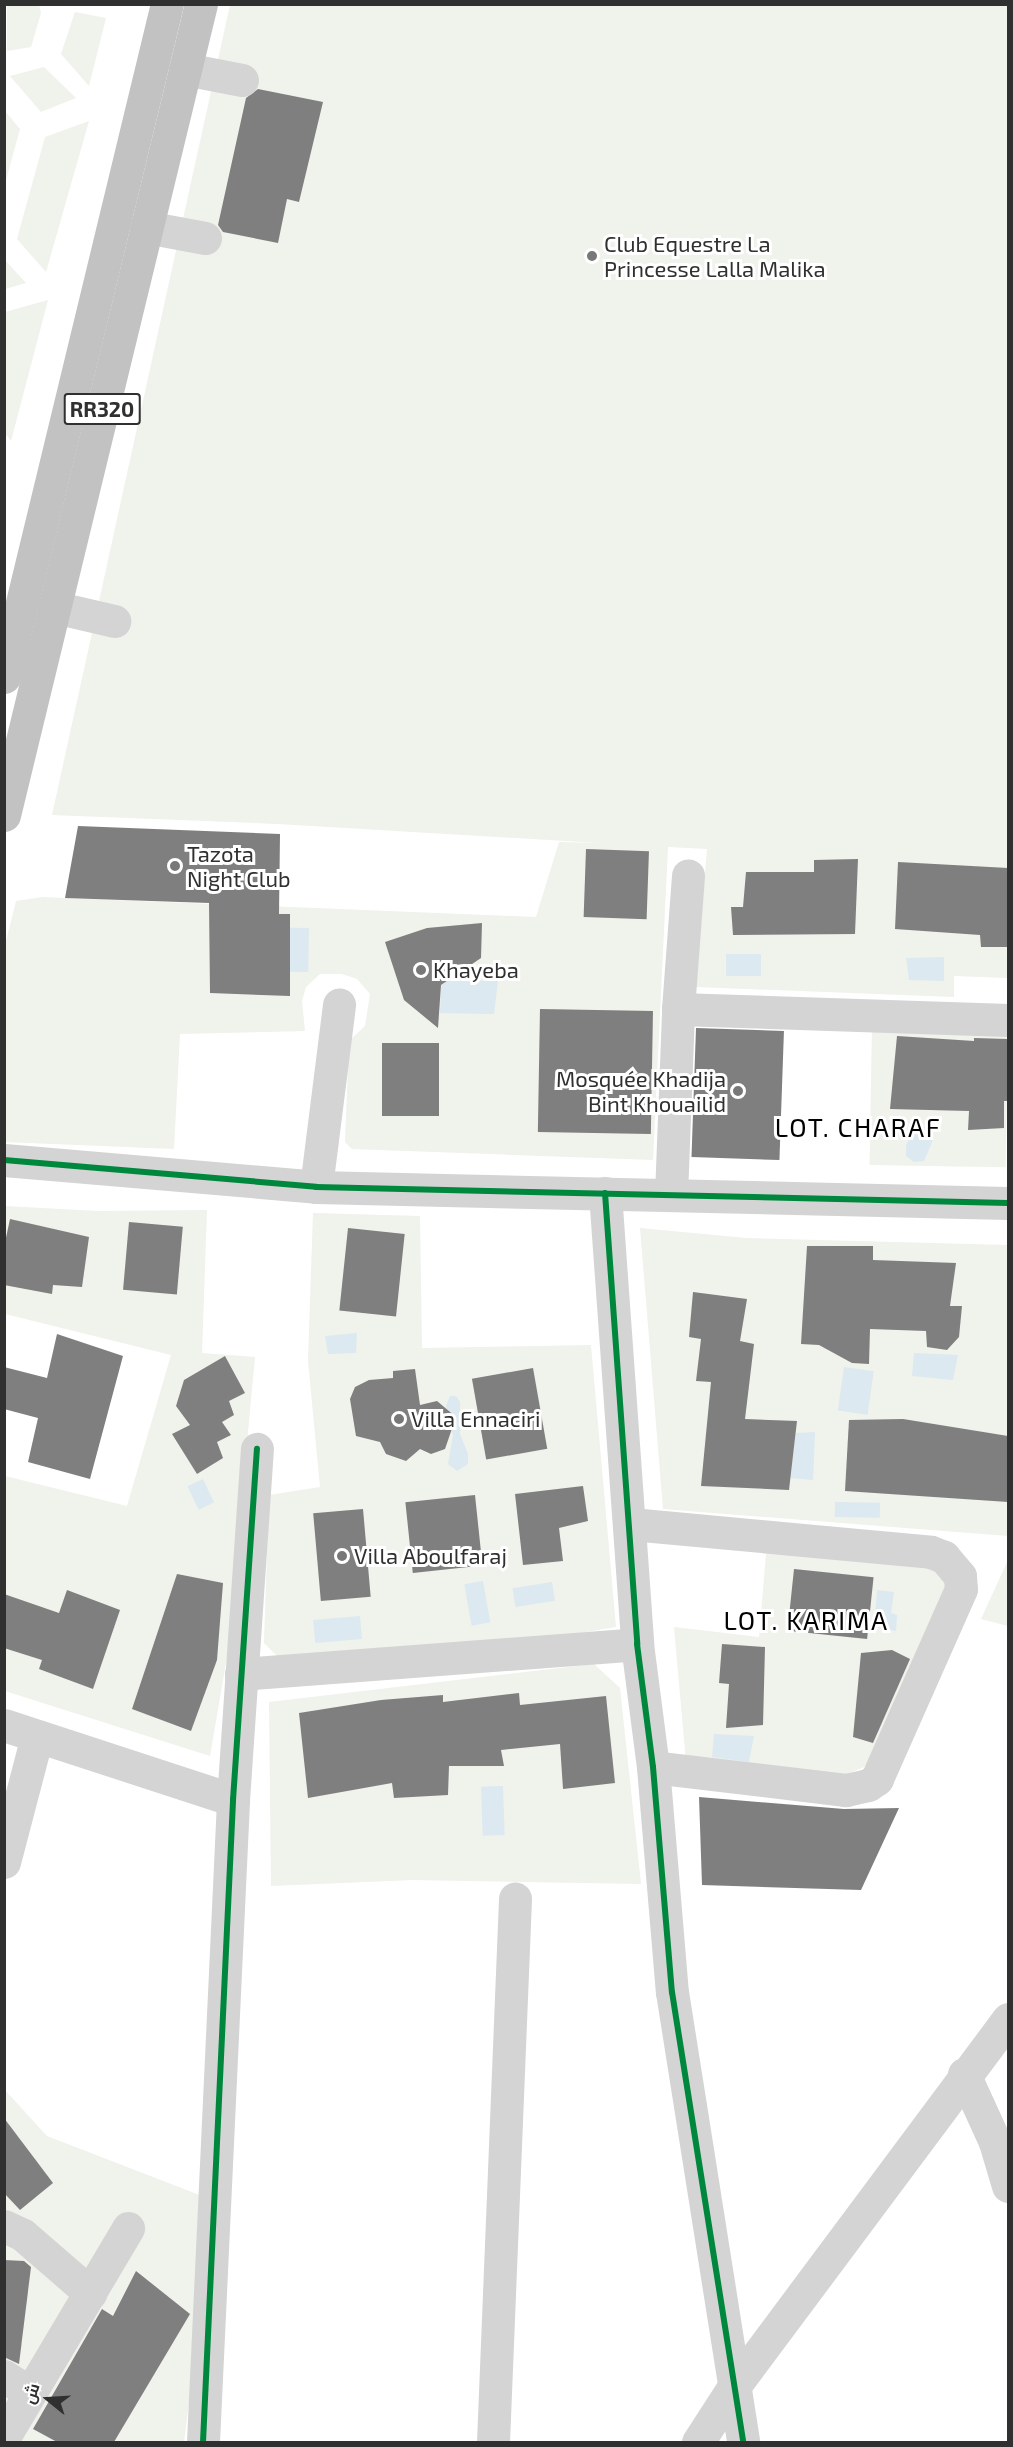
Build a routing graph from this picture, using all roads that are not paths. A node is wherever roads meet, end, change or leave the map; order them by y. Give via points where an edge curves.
1 (167, 4) edge
2 (201, 4) edge
3 (185, 69) junction
4 (242, 80) dead end
5 (146, 227) junction
6 (205, 238) dead end
7 (54, 607) junction
8 (114, 621) dead end
9 (5, 676) edge
10 (36, 681) junction
11 (4, 815) edge
12 (688, 874) dead end
13 (339, 1004) dead end
14 (678, 1009) junction
15 (1008, 1020) edge
16 (4, 1160) edge
17 (316, 1187) junction
18 (604, 1193) junction
19 (671, 1195) junction
20 (1008, 1203) edge
21 (257, 1449) dead end
22 (631, 1524) junction
23 (637, 1644) junction
24 (241, 1674) junction
25 (4, 1725) edge
26 (37, 1736) junction
27 (653, 1767) junction
28 (233, 1800) junction
29 (4, 1862) edge
30 (515, 1898) dead end
31 (1008, 2019) edge
32 (964, 2074) junction
33 (1007, 2174) edge
34 (4, 2226) edge
35 (128, 2228) dead end
36 (90, 2293) junction
37 (17, 2384) edge
38 (733, 2388) junction
39 (4, 2437) edge
40 (203, 2442) edge
41 (493, 2442) edge
42 (698, 2442) edge
43 (743, 2442) edge

1 - 9 highway, RR320
2 - 3 highway, RR320
3 - 4 street
3 - 5 highway, RR320
5 - 6 street
5 - 7 highway, RR320
7 - 8 street
7 - 10 highway, RR320
9 - 10 highway
10 - 11 highway, RR320
12 - 14 street
13 - 17 street
14 - 15 street
14 - 19 street
16 - 17 street
17 - 18 street
18 - 19 street
18 - 22 street
19 - 20 street
21 - 24 street
22 - 23 street
22 - 27 street via 931,1552 944,1557 960,1576 961,1589 877,1779 868,1785 846,1790
23 - 24 street
23 - 27 street
24 - 28 street
25 - 26 street
26 - 28 street
26 - 29 street
27 - 38 street via 672,1992
28 - 40 street
30 - 41 street
31 - 32 street
32 - 33 street
32 - 38 street
34 - 36 street via 23,2235
35 - 36 street
36 - 37 street
37 - 39 street
38 - 42 street
38 - 43 street

